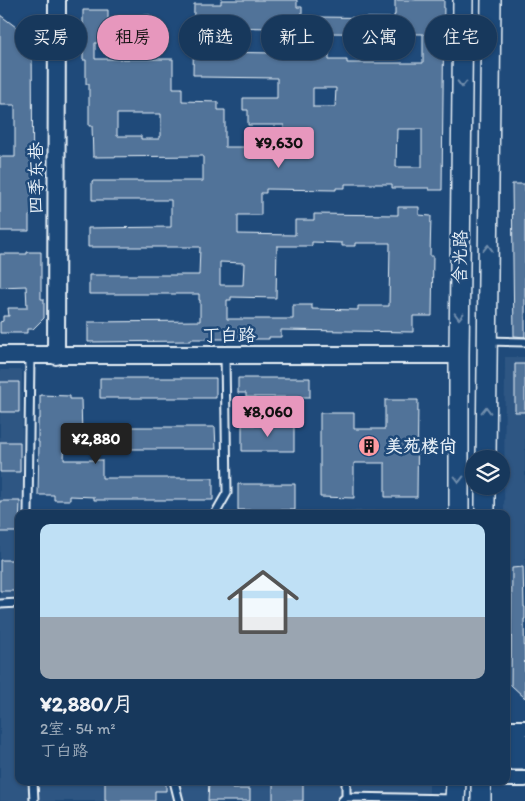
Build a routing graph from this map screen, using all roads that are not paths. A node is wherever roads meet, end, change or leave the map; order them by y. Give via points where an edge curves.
1 (57, 0) edge
2 (463, 0) edge
3 (491, 0) edge
4 (487, 341) junction
5 (525, 342) edge
6 (0, 355) edge
7 (30, 355) junction
8 (458, 355) junction
9 (56, 356) junction
10 (225, 356) junction
11 (486, 450) edge
12 (485, 495) edge
13 (28, 510) edge
14 (217, 510) edge
15 (459, 510) edge
16 (485, 510) edge
17 (15, 603) edge
18 (0, 604) edge
19 (510, 728) edge
20 (525, 728) edge
21 (510, 744) edge
22 (525, 744) edge
23 (510, 760) edge
24 (525, 760) edge
25 (510, 779) edge
26 (525, 779) edge
27 (33, 785) edge
28 (175, 785) edge
29 (346, 785) edge
30 (481, 785) edge
31 (455, 794) edge
32 (344, 799) edge
33 (34, 801) edge
34 (179, 801) edge
35 (481, 801) edge

1 - 9 street, 四季东巷
2 -> 8 main road, 含光路
4 -> 3 main road, 含光路
4 - 5 lane
11 -> 4 main road, 含光路
6 - 7 street, 丁白路
7 - 9 street, 丁白路
7 - 13 lane
8 - 10 street, 丁白路
8 -> 15 main road, 含光路
9 - 10 street, 丁白路
10 - 14 lane via 226,493
12 - 16 main road
17 - 18 lane
19 - 20 street
21 - 22 main road
23 - 24 main road
25 - 26 street
27 - 33 lane
28 - 34 lane
29 - 32 lane
30 - 35 main road
31 - 32 lane

